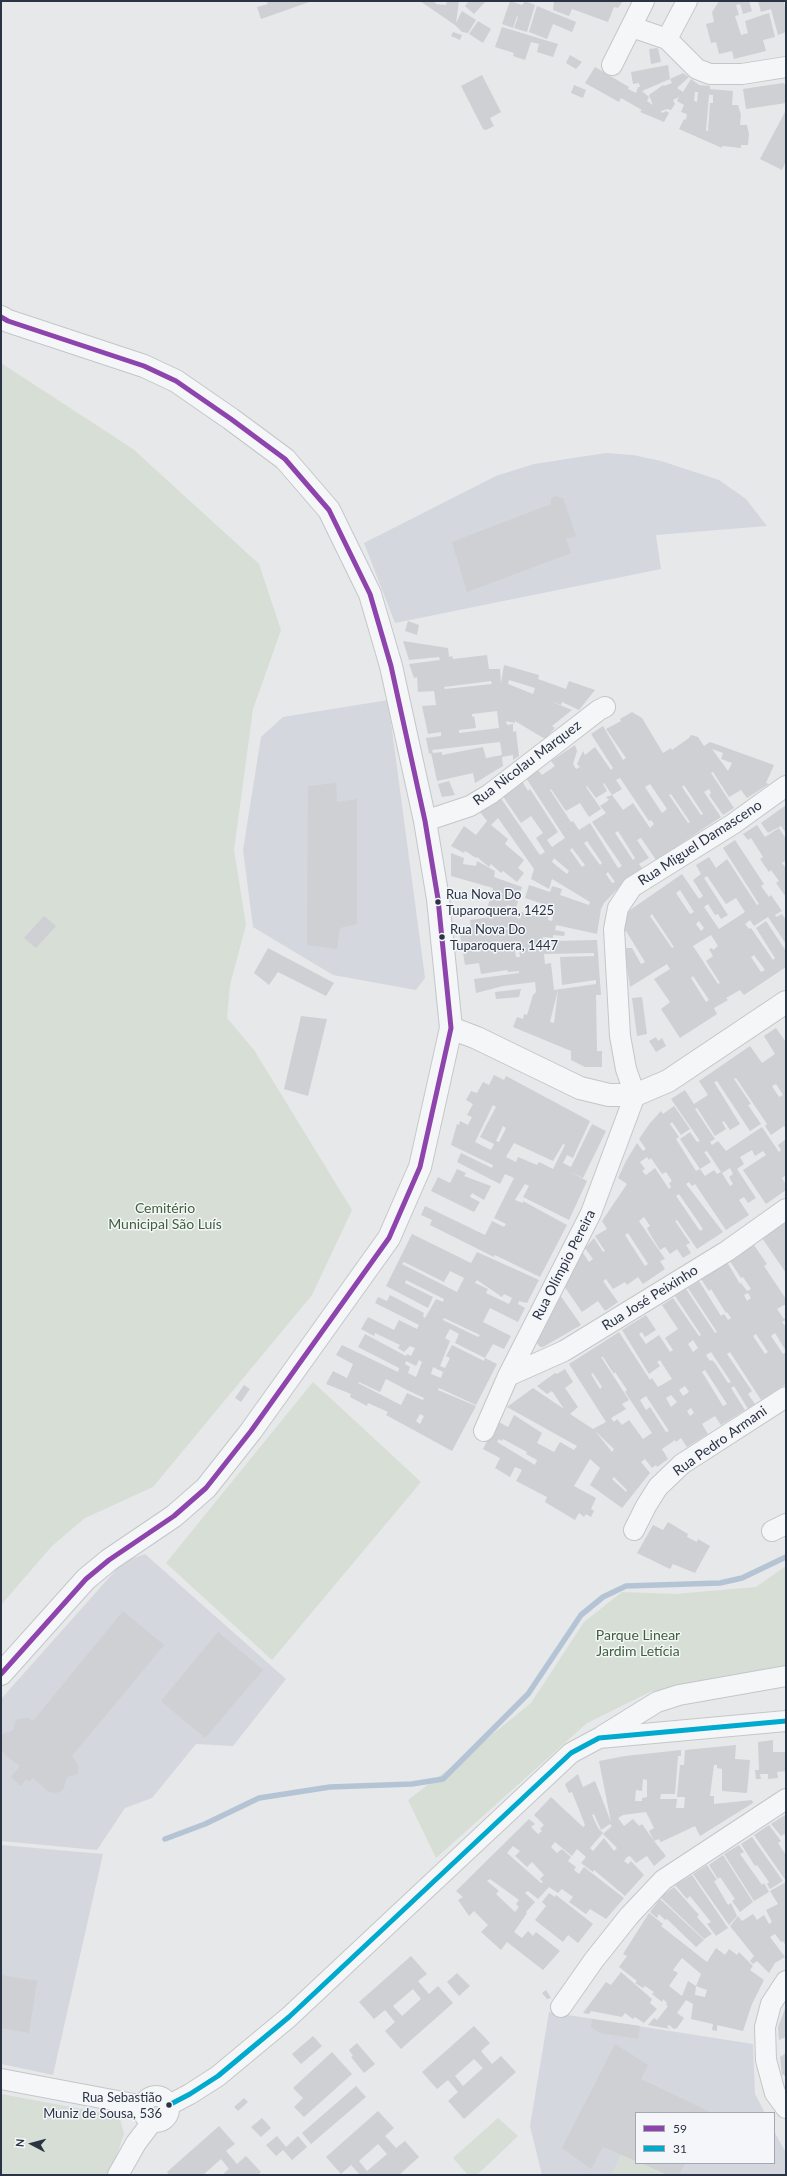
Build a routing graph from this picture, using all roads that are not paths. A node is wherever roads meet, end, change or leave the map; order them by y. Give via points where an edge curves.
1 (644, 1) edge
2 (687, 1) edge
3 (632, 26) junction
4 (667, 39) junction
5 (612, 65) dead end
6 (786, 67) edge
7 (3, 321) edge
8 (605, 707) dead end
9 (786, 786) edge
10 (425, 821) junction
11 (786, 1002) edge
12 (451, 1028) junction
13 (635, 1095) junction
14 (786, 1209) edge
15 (508, 1376) junction
16 (786, 1397) edge
17 (484, 1431) dead end
18 (634, 1530) dead end
19 (1, 1674) edge
20 (786, 1676) edge
21 (786, 1720) edge
22 (599, 1738) junction
23 (786, 1799) edge
24 (786, 1981) edge
25 (561, 2007) dead end
26 (1, 2079) edge
27 (786, 2108) edge
28 (148, 2114) junction
29 (118, 2175) edge

1 - 3 street
2 - 4 street
3 - 4 street
3 - 5 street
4 - 6 street via 697,69 710,74 742,74
7 - 10 street via 144,366 176,381 285,459 329,510 370,594 391,666
8 - 10 street, Rua Nicolau Marquez via 490,794 470,806
9 - 13 street, Rua Miguel Damasceno via 733,824 632,887 618,908 614,929 620,1036 626,1069
10 - 12 street via 438,899
11 - 13 street via 668,1081
12 - 13 street via 580,1088 609,1096
12 - 19 street via 420,1167 389,1238 251,1431 206,1488 174,1516 109,1560 86,1579
13 - 15 street, Rua Olímpio Pereira via 591,1213
14 - 15 street, Rua José Peixinho via 727,1250 564,1351
15 - 17 street, Rua Olímpio Pereira
16 - 18 street, Rua Pedro Armani via 682,1464 658,1487
20 - 22 street via 679,1695 657,1702
21 - 22 street
22 - 28 street via 566,1758 289,2017 218,2076 169,2105 169,2113 164,2120
23 - 25 street via 663,1880 629,1916
24 - 27 street via 771,2004 765,2027 766,2060 775,2093
26 - 28 street
28 - 29 street via 136,2144

